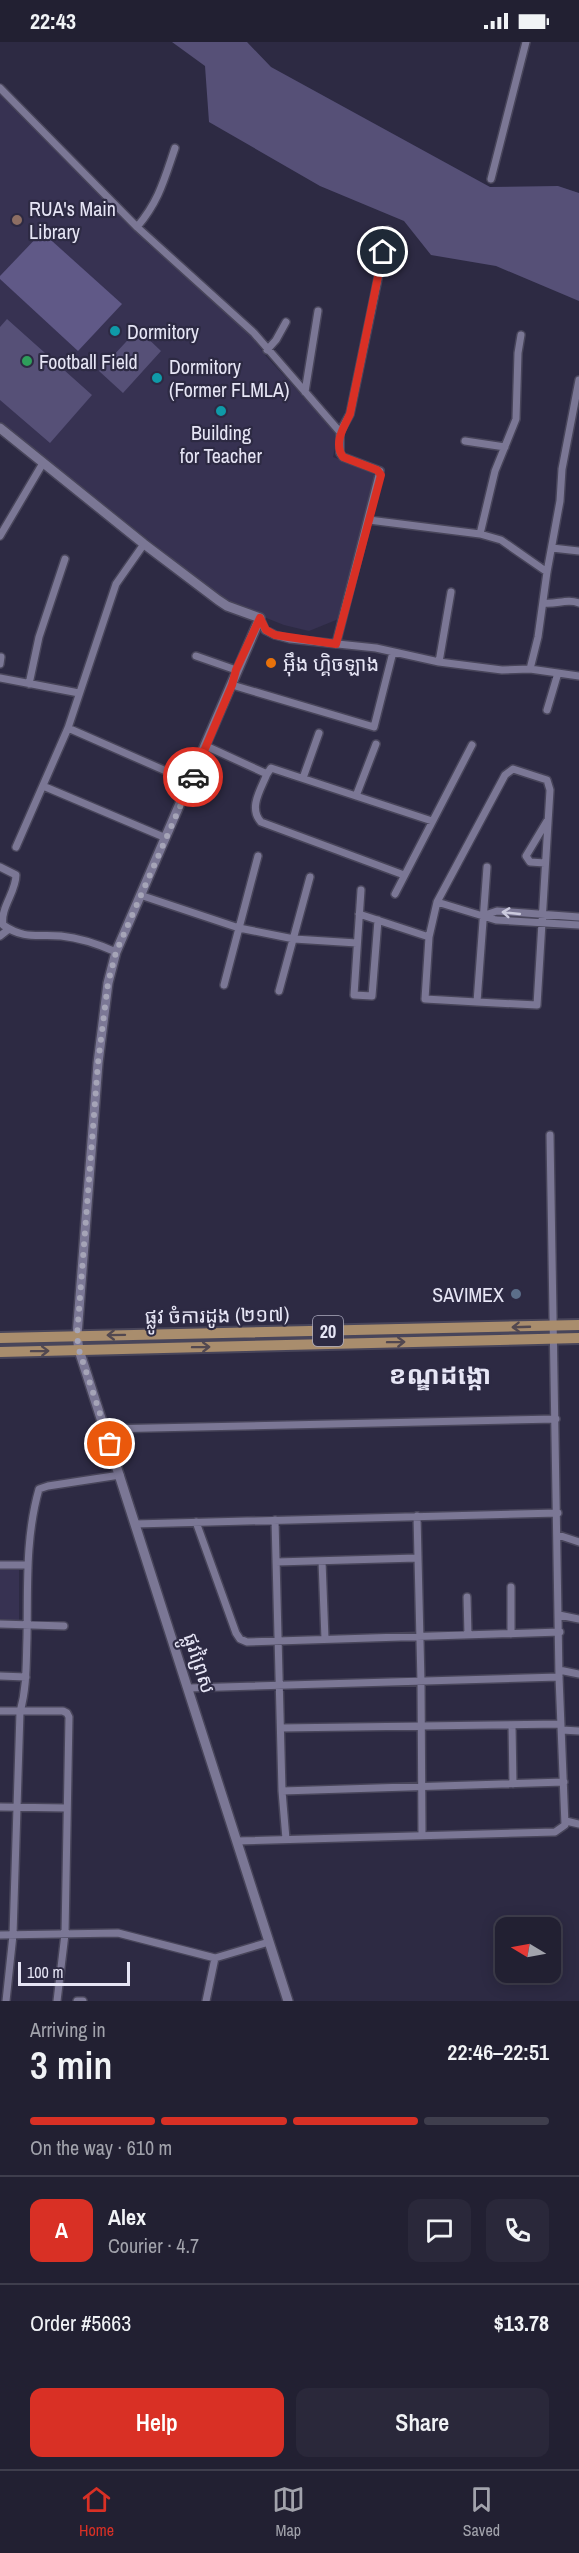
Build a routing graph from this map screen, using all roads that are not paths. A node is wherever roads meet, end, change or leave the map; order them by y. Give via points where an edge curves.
1 (526, 42) edge
2 (0, 88) edge
3 (174, 148) dead end
4 (491, 179) dead end
5 (137, 227) junction
6 (388, 230) dead end
7 (318, 311) dead end
8 (286, 322) dead end
9 (521, 335) dead end
10 (267, 350) junction
11 (579, 380) edge
12 (304, 392) junction
13 (0, 428) edge
14 (340, 432) junction
15 (465, 441) dead end
16 (505, 447) junction
17 (43, 463) junction
18 (369, 520) junction
19 (480, 534) junction
20 (0, 536) edge
21 (144, 544) junction
22 (552, 548) junction
23 (579, 551) edge
24 (65, 559) dead end
25 (547, 572) junction
26 (451, 592) dead end
27 (543, 603) junction
28 (579, 603) edge
29 (260, 618) junction
30 (336, 644) junction
31 (393, 652) junction
32 (196, 656) dead end
33 (439, 662) junction
34 (530, 669) junction
35 (236, 670) junction
36 (558, 673) junction
37 (579, 676) edge
38 (0, 678) edge
39 (29, 684) junction
40 (232, 685) junction
41 (79, 693) junction
42 (547, 710) dead end
43 (68, 728) junction
44 (319, 733) dead end
45 (376, 744) dead end
46 (472, 745) dead end
47 (206, 746) junction
48 (267, 774) junction
49 (303, 778) junction
50 (191, 782) junction
51 (43, 786) junction
52 (356, 796) junction
53 (548, 818) junction
54 (432, 821) junction
55 (166, 838) junction
56 (16, 847) dead end
57 (258, 856) dead end
58 (545, 864) junction
59 (0, 867) edge
60 (488, 867) dead end
61 (404, 875) junction
62 (310, 877) dead end
63 (361, 890) dead end
64 (395, 894) dead end
65 (140, 896) junction
66 (437, 902) junction
67 (359, 914) junction
68 (485, 915) junction
69 (579, 917) edge
70 (378, 920) junction
71 (541, 920) junction
72 (579, 925) edge
73 (239, 928) junction
74 (9, 929) junction
75 (0, 936) edge
76 (429, 937) junction
77 (294, 939) junction
78 (357, 943) junction
79 (116, 952) junction
80 (224, 985) dead end
81 (279, 991) dead end
82 (477, 1002) junction
83 (550, 1135) dead end
84 (579, 1325) edge
85 (554, 1326) junction
86 (77, 1336) junction
87 (0, 1338) edge
88 (579, 1338) edge
89 (554, 1339) junction
90 (79, 1350) junction
91 (0, 1352) edge
92 (556, 1419) junction
93 (104, 1429) junction
94 (120, 1475) junction
95 (558, 1513) junction
96 (417, 1516) junction
97 (275, 1520) junction
98 (196, 1522) junction
99 (135, 1524) junction
100 (558, 1535) junction
101 (579, 1542) edge
102 (417, 1557) junction
103 (322, 1561) junction
104 (276, 1562) junction
105 (0, 1565) edge
106 (27, 1565) junction
107 (511, 1587) dead end
108 (467, 1597) dead end
109 (559, 1615) junction
110 (579, 1619) edge
111 (0, 1624) edge
112 (27, 1625) junction
113 (64, 1626) dead end
114 (560, 1632) junction
115 (511, 1634) junction
116 (468, 1635) junction
117 (420, 1636) junction
118 (325, 1639) junction
119 (279, 1640) junction
120 (560, 1673) junction
121 (579, 1674) edge
122 (0, 1676) edge
123 (26, 1677) junction
124 (421, 1682) junction
125 (279, 1686) junction
126 (189, 1688) junction
127 (0, 1712) edge
128 (20, 1712) junction
129 (512, 1725) junction
130 (421, 1727) junction
131 (561, 1727) junction
132 (281, 1728) junction
133 (579, 1731) edge
134 (564, 1782) junction
135 (513, 1785) junction
136 (421, 1788) junction
137 (282, 1791) junction
138 (0, 1807) edge
139 (16, 1808) junction
140 (67, 1808) junction
141 (566, 1821) junction
142 (579, 1824) edge
143 (422, 1834) junction
144 (286, 1839) junction
145 (237, 1841) junction
146 (65, 1934) junction
147 (0, 1935) edge
148 (13, 1935) junction
149 (269, 1942) junction
150 (215, 1958) junction
151 (6, 2001) edge
152 (57, 2001) edge
153 (77, 2001) edge
154 (83, 2001) edge
155 (206, 2001) edge
156 (288, 2001) edge

1 - 4 street
2 - 5 street
3 - 5 street via 159,195
5 - 10 street via 254,333
6 - 14 street via 350,414
7 - 12 street
8 - 10 street
9 - 16 street via 516,419
10 - 12 street
11 - 22 street
12 - 14 street
13 - 17 street
14 - 18 street via 343,457 380,471
15 - 16 street
16 - 19 street
17 - 20 street
17 - 21 street
18 - 19 street
18 - 30 street
19 - 25 street via 501,540
21 - 29 street via 226,606
21 - 41 street via 116,584
22 - 23 street
22 - 25 street
24 - 39 street via 39,637
25 - 27 street
26 - 33 street
27 - 28 street
27 - 34 street
29 - 30 street via 266,630 275,635
29 - 35 street, ផ្លូវព្រៃស
30 - 31 street
31 - 33 street
31 - 40 street via 374,727
32 - 35 street
33 - 34 street via 502,670
34 - 36 street
35 - 40 street, ផ្លូវព្រៃស
36 - 37 street
36 - 42 street
38 - 39 street
39 - 41 street
40 - 47 street, ផ្លូវព្រៃស
41 - 43 street
43 - 50 street
43 - 51 street
44 - 49 street
45 - 52 street
46 - 54 street
47 - 48 street
47 - 50 street, ផ្លូវព្រៃស
48 - 49 street via 271,768
48 - 61 street via 254,809 261,822
49 - 52 street
50 - 55 street, ផ្លូវព្រៃស
51 - 55 street
51 - 56 street
52 - 54 street
53 - 58 street
53 - 58 street via 526,856 530,862
53 - 66 street via 548,781 509,770
54 - 61 street
55 - 65 street, ផ្លូវព្រៃស
57 - 73 street
58 - 71 street
59 - 74 street via 16,875 2,921
60 - 68 street
61 - 64 street
62 - 77 street
63 - 67 street
65 - 73 street
65 - 79 street, ផ្លូវព្រៃស
66 - 68 street
66 - 76 street
67 - 70 street
67 - 78 street
68 - 71 street via 496,920
68 - 82 street
69 - 71 street
70 - 76 street
70 - 78 street via 372,996 354,995
71 - 72 street
71 - 82 street via 537,1005
73 - 77 street
73 - 80 street
74 - 75 street
74 - 79 street via 29,937 78,939
76 - 82 street via 425,999
77 - 78 street
77 - 81 street
79 - 86 street, ផ្លូវព្រៃស via 98,1063
83 - 85 street
84 - 85 main road, ផ្លូវ ចំការដូង (២១៧) / 20
85 -> 86 main road, ផ្លូវ ចំការដូង (២១៧) / 20
85 - 89 street
86 - 87 main road, ផ្លូវ ចំការដូង (២១៧) / 20
86 - 90 street, ផ្លូវព្រៃស
88 - 89 main road, ផ្លូវ ចំការដូង (២១៧) / 20
90 -> 89 main road, ផ្លូវ ចំការដូង (២១៧) / 20
89 - 92 street
91 -> 90 main road, ផ្លូវ ចំការដូង (២១៧) / 20
90 - 93 street, ផ្លូវព្រៃស
92 - 93 street
92 - 95 street
93 - 94 street, ផ្លូវព្រៃស
94 - 99 street, ផ្លូវព្រៃស
94 - 106 street via 39,1489
95 - 96 street
95 - 100 street
96 - 97 street
96 - 102 street
97 - 98 street
97 - 104 street
98 - 99 street
98 - 119 street via 240,1639
99 - 126 street, ផ្លូវព្រៃស
100 - 101 street
100 - 109 street
102 - 103 street
102 - 117 street
103 - 104 street
103 - 118 street
104 - 119 street
105 - 106 street
106 - 112 street
107 - 115 street
108 - 116 street
109 - 110 street
109 - 114 street
111 - 112 street
112 - 113 street
112 - 123 street
114 - 115 street
114 - 120 street
115 - 116 street
116 - 117 street
117 - 118 street
117 - 124 street
118 - 119 street
119 - 125 street
120 - 121 street
120 - 124 street
120 - 131 street
122 - 123 street
123 - 128 street
124 - 125 street
124 - 130 street
125 - 126 street
125 - 132 street
126 - 145 street, ផ្លូវព្រៃស
127 - 128 street
128 - 139 street
128 - 140 street via 68,1713
129 - 130 street
129 - 131 street
129 - 135 street
130 - 132 street
130 - 136 street
131 - 133 street
131 - 134 street
132 - 137 street
134 - 135 street
134 - 141 street
135 - 136 street
136 - 137 street
136 - 143 street
137 - 144 street
138 - 139 street
139 - 140 street
139 - 148 street
140 - 146 street
141 - 142 street
141 - 143 street via 555,1832
143 - 144 street
144 - 145 street
145 - 149 street, ផ្លូវព្រៃស
146 - 148 street
146 - 150 street via 118,1933
146 - 152 street
147 - 148 street
148 - 151 street
149 - 150 street
149 - 156 street, ផ្លូវព្រៃស
150 - 155 street
153 - 154 street

